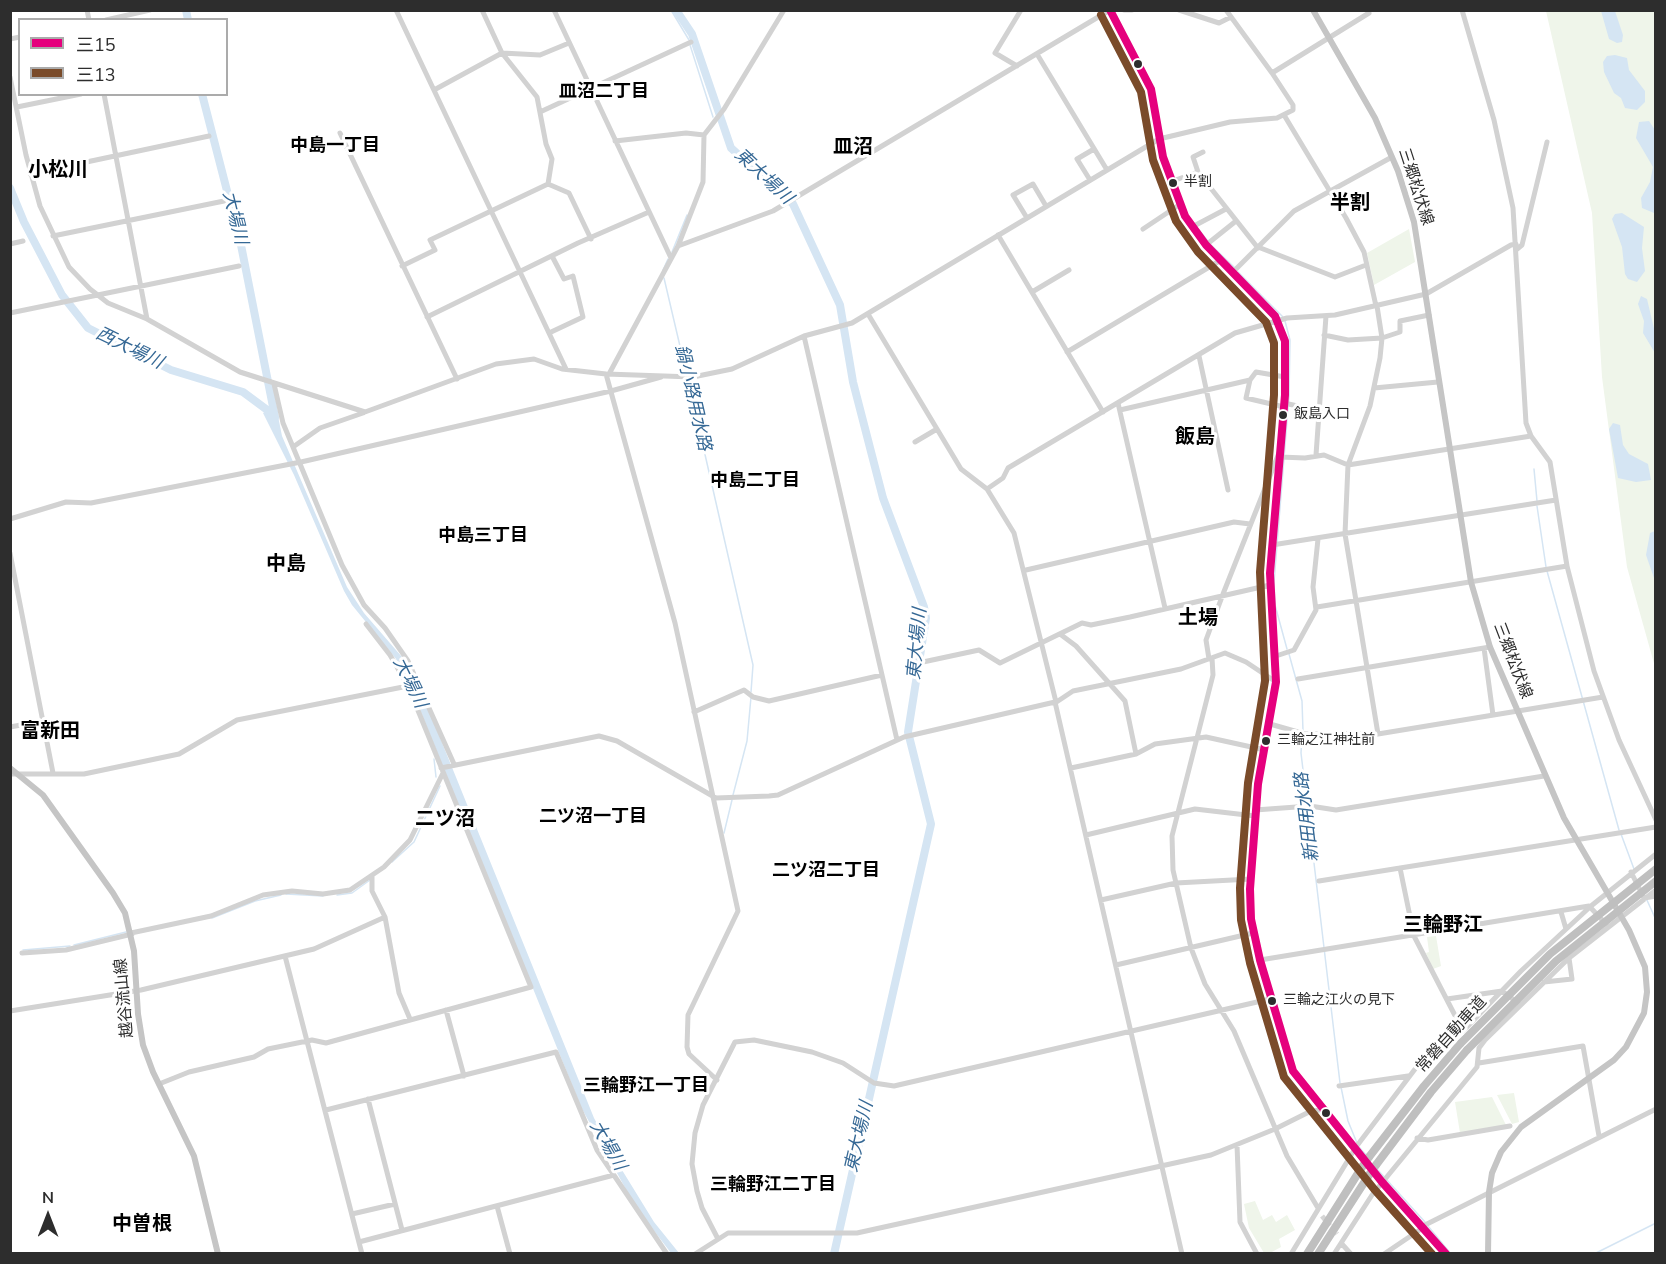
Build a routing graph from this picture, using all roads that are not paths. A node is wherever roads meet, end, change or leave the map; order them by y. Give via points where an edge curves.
1 (150, 10) edge
2 (396, 10) edge
3 (482, 10) edge
4 (554, 10) edge
5 (784, 10) edge
6 (1021, 10) edge
7 (1124, 10) edge
8 (1132, 10) edge
9 (1179, 10) edge
10 (1226, 10) edge
11 (1313, 10) edge
12 (1462, 10) edge
13 (1110, 11) edge
14 (1369, 13) dead end
15 (1231, 17) junction
16 (114, 18) edge
17 (1329, 38) junction
18 (691, 42) dead end
19 (569, 43) junction
20 (502, 53) junction
21 (1037, 54) junction
22 (1017, 66) junction
23 (1272, 73) junction
24 (10, 77) edge
25 (591, 88) junction
26 (435, 90) junction
27 (71, 96) edge
28 (104, 96) edge
29 (17, 107) junction
30 (540, 112) junction
31 (1284, 115) junction
32 (340, 133) dead end
33 (704, 135) junction
34 (209, 136) dead end
35 (1162, 139) junction
36 (615, 141) junction
37 (1547, 142) dead end
38 (1094, 148) junction
39 (1203, 152) dead end
40 (116, 156) junction
41 (1392, 157) junction
42 (1107, 170) junction
43 (1198, 172) junction
44 (30, 174) junction
45 (1090, 180) junction
46 (1173, 181) junction
47 (549, 184) junction
48 (1329, 190) junction
49 (224, 201) dead end
50 (1179, 205) junction
51 (1046, 206) junction
52 (1226, 208) junction
53 (491, 210) junction
54 (649, 212) junction
55 (1027, 218) junction
56 (128, 221) junction
57 (1236, 221) junction
58 (1194, 226) junction
59 (1143, 229) dead end
60 (998, 235) junction
61 (53, 236) junction
62 (591, 239) junction
63 (23, 241) dead end
64 (1208, 243) junction
65 (10, 244) edge
66 (678, 246) junction
67 (1516, 247) junction
68 (1258, 248) junction
69 (552, 256) junction
70 (1221, 257) junction
71 (671, 258) junction
72 (1366, 265) junction
73 (239, 266) dead end
74 (402, 266) junction
75 (1069, 270) dead end
76 (1236, 270) junction
77 (520, 273) junction
78 (141, 286) junction
79 (1032, 292) junction
80 (1426, 294) junction
81 (97, 296) junction
82 (1377, 306) junction
83 (10, 313) edge
84 (868, 314) junction
85 (1429, 315) junction
86 (1326, 316) junction
87 (427, 317) junction
88 (147, 319) junction
89 (1282, 320) junction
90 (549, 333) junction
91 (804, 336) junction
92 (1324, 336) junction
93 (1382, 338) junction
94 (1067, 352) junction
95 (1199, 356) junction
96 (566, 369) junction
97 (607, 374) junction
98 (661, 377) junction
99 (1285, 377) junction
100 (457, 379) junction
101 (1250, 380) junction
102 (1438, 382) junction
103 (274, 384) junction
104 (1374, 388) junction
105 (1207, 390) junction
106 (611, 391) junction
107 (1118, 403) junction
108 (1286, 404) junction
109 (1120, 410) junction
110 (1320, 411) junction
111 (365, 412) junction
112 (1103, 412) junction
113 (937, 429) junction
114 (1531, 436) junction
115 (915, 442) dead end
116 (293, 447) junction
117 (1449, 449) junction
118 (1282, 455) junction
119 (1316, 455) junction
120 (300, 462) junction
121 (1348, 465) junction
122 (987, 489) junction
123 (1228, 490) dead end
124 (1556, 500) junction
125 (1460, 516) junction
126 (10, 519) edge
127 (1250, 524) junction
128 (1346, 534) junction
129 (1318, 539) junction
130 (1150, 542) junction
131 (1275, 545) junction
132 (10, 553) edge
133 (1567, 566) junction
134 (1026, 570) junction
135 (1471, 582) junction
136 (1270, 585) junction
137 (14, 587) edge
138 (1223, 594) junction
139 (1356, 601) junction
140 (1165, 608) junction
141 (1317, 608) junction
142 (366, 624) dead end
143 (1060, 633) junction
144 (1041, 642) junction
145 (1487, 647) junction
146 (1275, 656) junction
147 (1211, 658) junction
148 (923, 662) dead end
149 (1368, 668) junction
150 (882, 675) junction
151 (1298, 678) dead end
152 (1276, 682) junction
153 (1109, 684) junction
154 (408, 686) junction
155 (1603, 697) junction
156 (1055, 702) junction
157 (1517, 711) junction
158 (694, 712) junction
159 (1493, 715) junction
160 (43, 721) junction
161 (1270, 724) junction
162 (10, 727) edge
163 (1378, 734) junction
164 (1197, 738) junction
165 (897, 740) junction
166 (1265, 750) junction
167 (1136, 754) junction
168 (453, 764) junction
169 (10, 768) edge
170 (1071, 768) junction
171 (442, 770) junction
172 (19, 773) junction
173 (53, 773) junction
174 (10, 774) edge
175 (1544, 776) junction
176 (712, 796) junction
177 (1178, 813) junction
178 (1255, 813) junction
179 (1656, 820) edge
180 (1656, 827) edge
181 (1086, 835) junction
182 (1575, 840) junction
183 (1656, 854) edge
184 (1400, 868) junction
185 (1656, 869) edge
186 (1634, 870) junction
187 (372, 879) junction
188 (1251, 879) junction
189 (1318, 881) dead end
190 (1656, 881) edge
191 (1176, 883) junction
192 (1656, 890) edge
193 (1606, 893) junction
194 (1656, 896) edge
195 (1646, 897) junction
196 (1101, 900) junction
197 (1591, 906) junction
198 (1561, 912) junction
199 (1620, 915) junction
200 (385, 917) junction
201 (1607, 925) junction
202 (1566, 929) junction
203 (132, 933) junction
204 (1253, 933) junction
205 (1414, 936) junction
206 (1557, 938) junction
207 (1191, 948) junction
208 (22, 952) dead end
209 (285, 956) junction
210 (1570, 957) junction
211 (1260, 960) junction
212 (1116, 965) junction
213 (1544, 981) junction
214 (136, 991) junction
215 (1502, 991) junction
216 (1270, 999) junction
217 (1447, 999) junction
218 (1520, 1005) junction
219 (446, 1010) junction
220 (10, 1011) edge
221 (1222, 1011) junction
222 (410, 1019) junction
223 (1464, 1029) junction
224 (1131, 1032) junction
225 (308, 1040) junction
226 (1482, 1044) junction
227 (1479, 1063) junction
228 (464, 1076) junction
229 (1408, 1076) junction
230 (1588, 1079) junction
231 (717, 1080) junction
232 (159, 1084) junction
233 (1341, 1086) dead end
234 (368, 1100) junction
235 (1324, 1109) junction
236 (1656, 1109) edge
237 (326, 1110) junction
238 (1510, 1126) dead end
239 (1275, 1130) junction
240 (1599, 1136) junction
241 (1417, 1138) junction
242 (1237, 1145) junction
243 (1357, 1146) junction
244 (1161, 1164) junction
245 (614, 1175) junction
246 (1384, 1180) junction
247 (1489, 1192) junction
248 (394, 1204) junction
249 (497, 1206) junction
250 (1320, 1212) junction
251 (352, 1214) junction
252 (1425, 1225) junction
253 (402, 1230) junction
254 (1337, 1234) tunnel mouth
255 (1318, 1236) junction
256 (718, 1239) junction
257 (1342, 1241) junction
258 (359, 1242) junction
259 (218, 1254) edge
260 (362, 1254) edge
261 (510, 1254) edge
262 (667, 1254) edge
263 (695, 1254) edge
264 (1182, 1254) edge
265 (1257, 1254) edge
266 (1291, 1254) edge
267 (1302, 1254) edge
268 (1307, 1254) edge
269 (1318, 1254) edge
270 (1334, 1254) edge
271 (1351, 1254) edge
272 (1384, 1254) edge
273 (1446, 1254) edge
274 (1488, 1254) edge

1 - 16 street
2 - 26 street
3 - 20 street
4 - 19 street
5 - 33 street
6 - 22 street via 995,53
7 - 8 street
9 - 15 street via 1219,23
10 - 15 street
11 - 17 main road, 三郷松伏線
12 - 67 street via 1496,128 1513,208
13 - 21 street
13 - 35 street via 1151,89
14 - 17 street
15 - 23 street
17 - 23 street
17 - 41 main road, 三郷松伏線 via 1375,118
18 - 25 street
19 - 20 street via 540,55
19 - 25 street
20 - 26 street
20 - 30 street via 537,97
21 - 22 street
21 - 38 street
22 - 66 street via 766,215
23 - 31 street via 1293,105 1293,110
24 - 29 street
25 - 30 street
25 - 36 street
26 - 53 street
27 - 29 street
28 - 40 street
29 - 44 street
30 - 47 street via 552,159
31 - 35 street via 1230,122
31 - 48 street
32 - 74 street
33 - 36 street via 686,132
33 - 66 street via 703,182
34 - 40 street
35 - 42 street
35 - 46 street
36 - 54 street
37 - 67 street via 1522,245
38 - 42 street
38 - 45 street via 1077,159
39 - 43 street via 1193,157
40 - 44 street
40 - 56 street
41 - 48 street via 1357,179
41 - 80 main road, 三郷松伏線 via 1414,222
42 - 45 street
43 - 46 street
43 - 52 street
44 - 61 street
45 - 51 street
46 - 50 street
47 - 53 street
47 - 62 street via 569,193
48 - 68 street via 1294,211
48 - 72 street via 1364,252
49 - 56 street
50 - 58 street
50 - 59 street
51 - 55 street
51 - 55 street via 1033,184 1013,195
52 - 57 street
52 - 58 street
53 - 74 street via 430,240 435,250
53 - 77 street
54 - 62 street
54 - 71 street
55 - 60 street
56 - 61 street
56 - 78 street
57 - 64 street
57 - 68 street
58 - 64 street
60 - 79 street
60 - 84 street
61 - 81 street via 69,267
62 - 69 street
63 - 65 street
64 - 70 street
66 - 71 street
67 - 80 street via 1511,245
67 - 114 street via 1523,388
68 - 72 street via 1335,277
68 - 76 street
69 - 77 street
69 - 90 street via 564,279 573,276 583,317
70 - 76 street
70 - 94 street
71 - 97 street
72 - 82 street
73 - 78 street
74 - 87 street
75 - 79 street
76 - 89 street
77 - 87 street
77 - 90 street
78 - 81 street
78 - 88 street
79 - 94 street
80 - 82 street
80 - 85 main road, 三郷松伏線
81 - 83 street
81 - 88 street
82 - 86 street
82 - 93 street
84 - 91 street
84 - 113 street
85 - 93 street via 1400,321 1400,332
85 - 102 main road, 三郷松伏線
86 - 89 street
86 - 92 street
87 - 100 street
88 - 103 street via 204,354
89 - 95 street via 1235,333
89 - 99 street
90 - 96 street
91 - 98 street via 732,369 693,377
91 - 150 street
92 - 93 street via 1348,340
92 - 110 street
93 - 104 street
94 - 112 street
95 - 105 street
95 - 107 street
96 - 97 street
96 - 100 street via 534,359 496,364
97 - 98 street
97 - 106 street
98 - 106 street
99 - 101 street via 1256,372
99 - 108 street
100 - 111 street
101 - 105 street
101 - 108 street via 1246,398
102 - 104 street
102 - 117 main road, 三郷松伏線
103 - 111 street
103 - 116 street
104 - 121 street
105 - 109 street
105 - 123 street
106 - 120 street
106 - 158 street via 675,623
107 - 109 street
107 - 112 street
108 - 110 street
108 - 118 street
109 - 130 street
110 - 119 street
111 - 116 street via 320,428
112 - 122 street via 1008,468
113 - 115 street
113 - 122 street via 961,469
114 - 117 street
114 - 124 street via 1548,456
116 - 120 street
117 - 121 street
117 - 125 main road, 三郷松伏線
118 - 119 street
118 - 127 street via 1276,456
118 - 131 street
119 - 121 street
120 - 126 street via 91,503 66,502
120 - 168 street via 354,588 405,655
121 - 128 street
122 - 134 street via 1014,532
124 - 125 street
124 - 133 street
125 - 128 street
125 - 135 main road, 三郷松伏線
127 - 130 street via 1234,522
127 - 138 street
128 - 129 street
128 - 139 street
129 - 131 street
129 - 141 street via 1313,588
130 - 134 street
130 - 140 street
131 - 136 street
132 - 137 street
133 - 135 street
133 - 155 street
134 - 144 street
135 - 139 street
135 - 145 main road, 三郷松伏線
136 - 138 street
136 - 146 street
137 - 160 street
138 - 140 street
138 - 147 street via 1206,640
139 - 141 street
139 - 149 street
140 - 143 street via 1091,625 1082,623
141 - 146 street via 1289,653
142 - 154 street
143 - 144 street
143 - 153 street
144 - 148 street via 1000,663 979,650
144 - 156 street
145 - 149 street
145 - 157 main road, 三郷松伏線
145 - 159 street
146 - 152 street
147 - 152 street via 1225,653
147 - 153 street via 1180,669
147 - 164 street via 1214,675
149 - 151 street
149 - 163 street
150 - 158 street via 769,701 744,690
150 - 165 street
152 - 161 street
153 - 156 street via 1072,691
153 - 167 street via 1125,701
154 - 171 street
154 - 173 street via 237,720 179,754 84,774
155 - 157 street
155 - 179 street
156 - 165 street
156 - 170 street
157 - 159 street
157 - 175 main road, 三郷松伏線
158 - 176 street
159 - 163 street
160 - 162 street
160 - 173 street
161 - 163 street via 1302,733
161 - 166 street
164 - 166 street
164 - 167 street via 1155,744
164 - 177 street
165 - 176 street via 778,795
166 - 178 street
167 - 170 street
168 - 171 street
168 - 176 street via 599,736 617,741
169 - 172 main road, 越谷流山線
170 - 181 street
171 - 187 street via 410,840
171 - 219 street via 531,987
172 - 173 street
172 - 174 street
172 - 203 main road, 越谷流山線 via 43,795 107,884
175 - 178 street via 1336,810 1307,806
175 - 182 main road, 三郷松伏線
176 - 231 street via 738,911 688,1015 687,1047 689,1054
177 - 178 street via 1207,809
177 - 181 street
177 - 191 street via 1172,836
178 - 188 street
180 - 182 street
181 - 196 street
182 - 184 street
182 - 193 main road, 三郷松伏線
183 - 186 street
184 - 189 street
184 - 205 street
185 - 255 highway, 常磐自動車道, bridge via 1550,954 1460,1044 1369,1157
186 - 193 street
186 - 195 street
187 - 200 street via 372,891
187 - 203 street via 350,890 323,894 292,891 263,895 211,916
188 - 191 street
188 - 204 street
190 - 269 highway, 常磐自動車道, bridge via 1556,961 1467,1050 1376,1165
191 - 196 street
191 - 207 street
192 - 195 street
193 - 197 street
193 - 199 main road, 三郷松伏線
194 - 195 street
195 - 199 street
196 - 212 street
197 - 198 street
197 - 201 street
197 - 202 street
198 - 202 street
198 - 205 street
199 - 201 street
199 - 230 main road, 三郷松伏線 via 1645,967 1646,1003 1640,1024 1626,1047
200 - 209 street via 319,948
200 - 222 street via 399,993
201 - 210 street
202 - 206 street
203 - 208 street via 66,950
203 - 214 main road, 越谷流山線
204 - 207 street
204 - 211 street
205 - 211 street
205 - 217 street
206 - 210 street
206 - 215 street
207 - 212 street
207 - 221 street via 1205,984
209 - 214 street
209 - 225 street
210 - 213 street
210 - 213 street via 1572,979
211 - 216 street
212 - 224 street
213 - 218 street
214 - 220 street
214 - 232 main road, 越谷流山線 via 143,1045
215 - 217 street
215 - 218 street
215 - 223 street
216 - 221 street
216 - 235 street via 1293,1071
217 - 223 street
218 - 226 street
219 - 222 street
219 - 228 street
221 - 224 street
221 - 239 street
222 - 225 street via 326,1042
223 - 226 street
223 - 229 street via 1434,1044
224 - 231 street via 894,1086 872,1082 843,1064 812,1052 749,1039 735,1042
224 - 244 street
225 - 232 street via 189,1072
225 - 237 street
226 - 227 street
227 - 230 street via 1583,1046
227 - 241 street
228 - 234 street
228 - 245 street via 556,1052 597,1150
229 - 233 street
229 - 243 street
230 - 240 street
230 - 247 main road, 三郷松伏線 via 1514,1134 1495,1163
231 - 256 street via 698,1120 692,1164 702,1208
232 - 259 main road, 越谷流山線 via 194,1156
234 - 237 street
234 - 248 street
235 - 239 street via 1309,1112
235 - 243 street
236 - 240 street
237 - 251 street
238 - 241 street via 1428,1140
239 - 242 street
239 - 250 street
240 - 247 street
241 - 246 street
242 - 244 street via 1211,1155
242 - 265 street via 1240,1222
243 - 246 street
243 - 250 street
244 - 256 street via 838,1235 728,1233
244 - 264 street
245 - 249 street
245 - 262 street
246 - 252 street
246 - 257 street
247 - 252 street
247 - 274 main road, 三郷松伏線
248 - 251 street
248 - 253 street
249 - 253 street
249 - 261 street
250 - 266 street
251 - 258 street
252 - 272 street
252 - 273 street
253 - 258 street
254 - 257 street
255 - 267 highway
255 - 268 highway, 常磐自動車道
256 - 263 street
257 - 270 street
257 - 271 street
258 - 260 street

